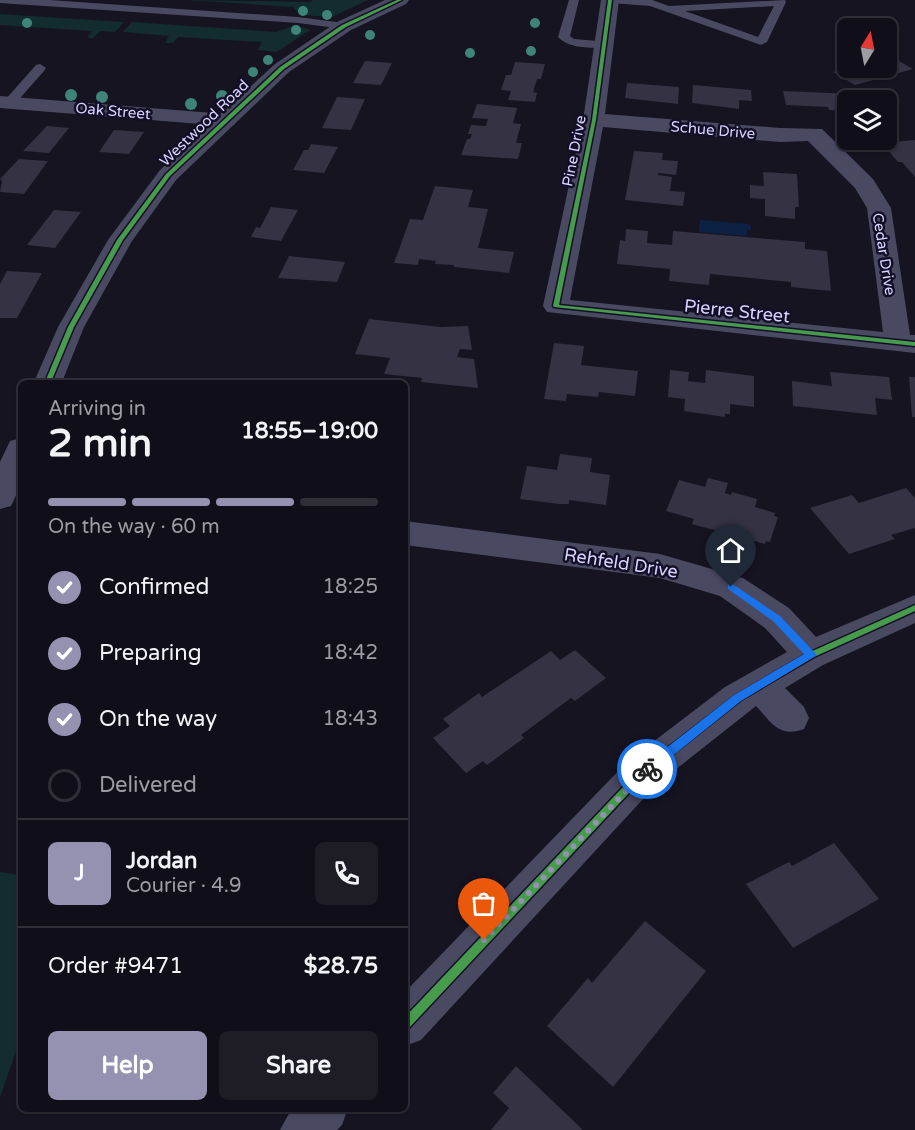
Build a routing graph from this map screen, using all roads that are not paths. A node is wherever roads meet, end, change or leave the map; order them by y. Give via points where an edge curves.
1 (0, 0) edge
2 (400, 0) edge
3 (574, 0) edge
4 (611, 0) edge
5 (668, 9) junction
6 (344, 26) junction
7 (604, 44) junction
8 (40, 68) dead end
9 (3, 106) edge
10 (226, 120) junction
11 (594, 120) junction
12 (827, 147) joint
13 (556, 306) joint
14 (906, 344) edge
15 (49, 380) edge
16 (18, 455) edge
17 (0, 498) edge
18 (408, 533) edge
19 (915, 608) edge
20 (812, 655) junction
21 (759, 685) junction
22 (791, 718) dead end
23 (408, 1021) edge
24 (321, 1112) edge
25 (304, 1130) edge

1 - 6 lane
2 - 6 street, Westwood Road
3 - 7 lane via 564,37 571,42
4 - 5 lane via 651,3
4 - 7 street, Pine Drive
5 - 5 lane via 761,42 782,2 748,4
6 - 10 street, Westwood Road via 282,68
7 - 11 street, Pine Drive
8 - 9 lane
9 - 10 street, Oak Street
10 - 15 street, Westwood Road via 168,175 120,240 71,327
11 - 12 street, Schue Drive via 780,135 814,134
11 - 13 street, Pine Drive
12 - 14 street, Cedar Drive via 865,184 879,208
13 - 14 street, Pierre Street
16 - 17 street
18 - 20 street, Rehfeld Drive via 660,566 731,587 777,618
19 - 20 street
20 - 21 street
21 - 22 street
21 - 23 street via 642,772
24 - 25 street

